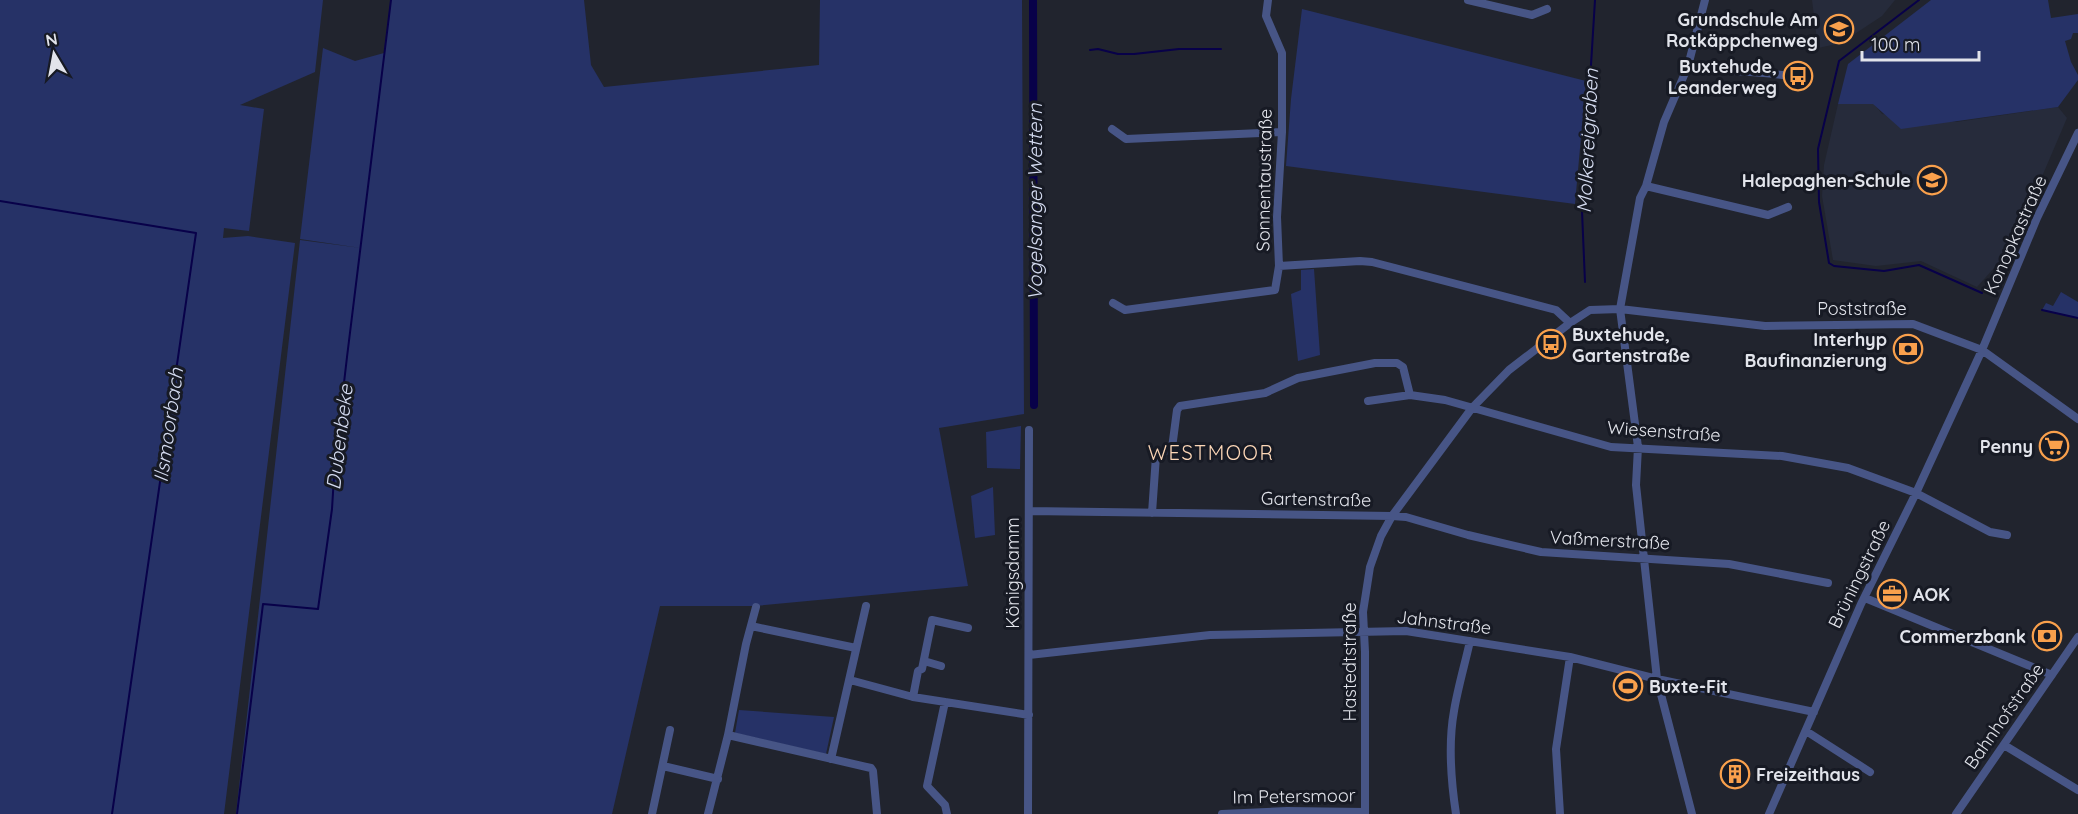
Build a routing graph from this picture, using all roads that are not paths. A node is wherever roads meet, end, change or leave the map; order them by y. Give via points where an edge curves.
1 (1268, 0) edge
2 (1468, 0) edge
3 (1705, 0) edge
4 (1547, 9) dead end
5 (1688, 66) junction
6 (1790, 76) dead end
7 (1112, 129) dead end
8 (1282, 132) junction
9 (2078, 133) edge
10 (2074, 155) edge
11 (1646, 186) junction
12 (1788, 207) dead end
13 (1279, 266) junction
14 (1113, 303) dead end
15 (1620, 309) junction
16 (1570, 323) junction
17 (1982, 350) junction
18 (1410, 395) junction
19 (1368, 401) dead end
20 (1472, 408) junction
21 (2078, 419) edge
22 (1029, 430) dead end
23 (1638, 447) junction
24 (1916, 493) junction
25 (1029, 511) junction
26 (1152, 513) junction
27 (1392, 516) junction
28 (2007, 535) dead end
29 (1642, 558) junction
30 (1828, 583) dead end
31 (1865, 598) junction
32 (866, 606) dead end
33 (756, 608) dead end
34 (751, 626) junction
35 (968, 628) dead end
36 (1364, 632) junction
37 (2078, 637) edge
38 (1470, 642) junction
39 (856, 648) junction
40 (1029, 655) junction
41 (1570, 657) junction
42 (924, 662) junction
43 (941, 666) dead end
44 (2052, 675) junction
45 (1657, 679) junction
46 (850, 680) junction
47 (913, 697) junction
48 (945, 702) junction
49 (1814, 712) junction
50 (1029, 716) junction
51 (670, 730) dead end
52 (1806, 731) junction
53 (728, 735) junction
54 (2004, 745) junction
55 (831, 759) junction
56 (663, 766) junction
57 (1870, 772) dead end
58 (718, 779) junction
59 (2078, 790) edge
60 (1287, 812) edge
61 (1365, 813) edge
62 (652, 814) edge
63 (708, 814) edge
64 (877, 814) edge
65 (947, 814) edge
66 (1029, 814) edge
67 (1222, 814) edge
68 (1456, 814) edge
69 (1560, 814) edge
70 (1692, 814) edge
71 (1769, 814) edge
72 (1956, 814) edge

1 - 8 street, Sonnentaustraße via 1266,16 1282,53
2 - 4 street via 1532,15
3 - 5 street
5 - 6 street
5 - 11 street via 1664,122
7 - 8 street via 1126,139
8 - 13 street, Sonnentaustraße via 1277,217
9 - 10 street, Konopkastraße
10 - 17 street, Konopkastraße via 2037,218
11 - 12 street via 1768,215
11 - 15 street via 1640,198
13 - 14 street via 1275,290 1125,309
13 - 16 street, Sonnentaustraße via 1372,262 1556,310
15 - 16 street, Gartenstraße via 1590,310
15 - 17 street, Poststraße via 1765,326 1913,324
15 - 23 street
16 - 20 street, Gartenstraße via 1509,370
17 - 21 street, Poststraße
17 - 24 street, Brüningstraße
18 - 19 street, Wiesenstraße
18 - 20 street, Wiesenstraße
18 - 26 street via 1403,368 1397,363 1374,363 1305,376 1265,393 1180,406 1172,448 1156,456
20 - 23 street, Wiesenstraße via 1611,447
20 - 27 street, Gartenstraße
22 - 25 street, Königsdamm
23 - 24 street, Wiesenstraße via 1782,456 1848,468
23 - 29 street via 1636,485
24 - 28 street, Wiesenstraße via 1990,532
24 - 31 street, Brüningstraße
25 - 26 street, Gartenstraße
25 - 40 street, Königsdamm
26 - 27 street, Gartenstraße
27 - 29 street, Vaßmerstraße via 1541,552
27 - 36 street, Hastedtstraße via 1370,567
29 - 30 street, Vaßmerstraße via 1729,564
29 - 45 street
31 - 44 street
31 - 49 street, Brüningstraße
32 - 39 street
33 - 34 street
34 - 39 street
34 - 53 street
35 - 42 street via 932,620
36 - 38 street, Jahnstraße via 1406,631
36 - 40 street, Jahnstraße via 1210,635
36 - 61 street, Hastedtstraße
37 - 44 street, Bahnhofstraße
38 - 41 street, Jahnstraße
38 - 68 street via 1452,728 1451,782
39 - 46 street
40 - 50 street, Königsdamm
41 - 45 street, Jahnstraße
41 - 69 street via 1556,749
42 - 43 street
42 - 47 street via 918,671
44 - 54 street, Bahnhofstraße
45 - 49 street, Jahnstraße
45 - 70 street
46 - 47 street
46 - 55 street
47 - 48 street
48 - 50 street
48 - 65 street via 927,786 945,805
49 - 52 street, Brüningstraße
50 - 66 street, Königsdamm
51 - 56 street
52 - 57 street
52 - 71 street, Brüningstraße
53 - 55 street
53 - 58 street
54 - 59 street
54 - 72 street, Bahnhofstraße
55 - 64 street via 871,768
56 - 58 street
56 - 62 street
58 - 63 street
60 - 61 street, Im Petersmoor
60 - 67 street, Im Petersmoor

